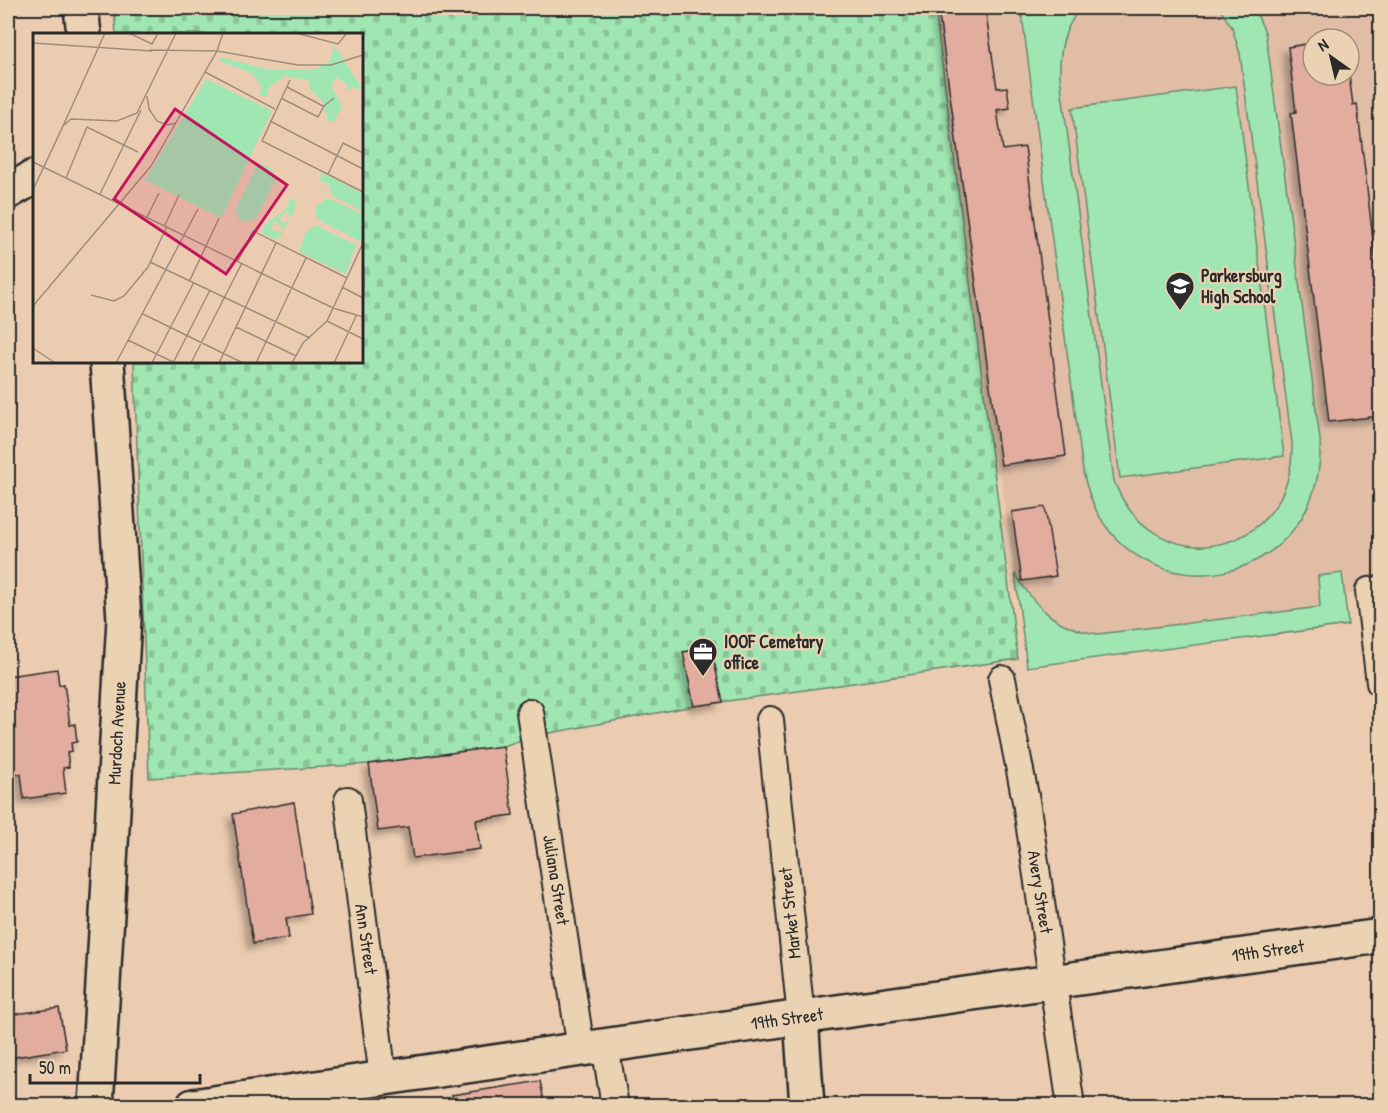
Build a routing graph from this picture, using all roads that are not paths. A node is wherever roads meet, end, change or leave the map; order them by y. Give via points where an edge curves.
1 (81, 8) edge
2 (84, 33) edge
3 (33, 178) edge
4 (8, 192) edge
5 (107, 363) edge
6 (1375, 591) edge
7 (1002, 679) dead end
8 (1380, 683) edge
9 (530, 712) dead end
10 (770, 720) dead end
11 (348, 800) dead end
12 (1380, 936) edge
13 (1053, 981) junction
14 (801, 1017) junction
15 (593, 1047) junction
16 (383, 1078) junction
17 (96, 1106) edge
18 (193, 1106) edge
19 (615, 1106) edge
20 (807, 1106) edge
21 (1071, 1106) edge

1 - 2 street
3 - 4 street
5 - 17 street, Murdoch Avenue via 124,619
6 - 8 street
7 - 13 street, Avery Street via 1026,801
9 - 15 street, Juliana Street
10 - 14 street, Market Street
11 - 16 street, Ann Street
12 - 13 street, 19th Street
13 - 14 street, 19th Street
13 - 21 street, Avery Street
14 - 15 street, 19th Street
14 - 20 street, Market Street
15 - 16 street, 19th Street
15 - 19 street, Juliana Street
16 - 18 street, 19th Street

